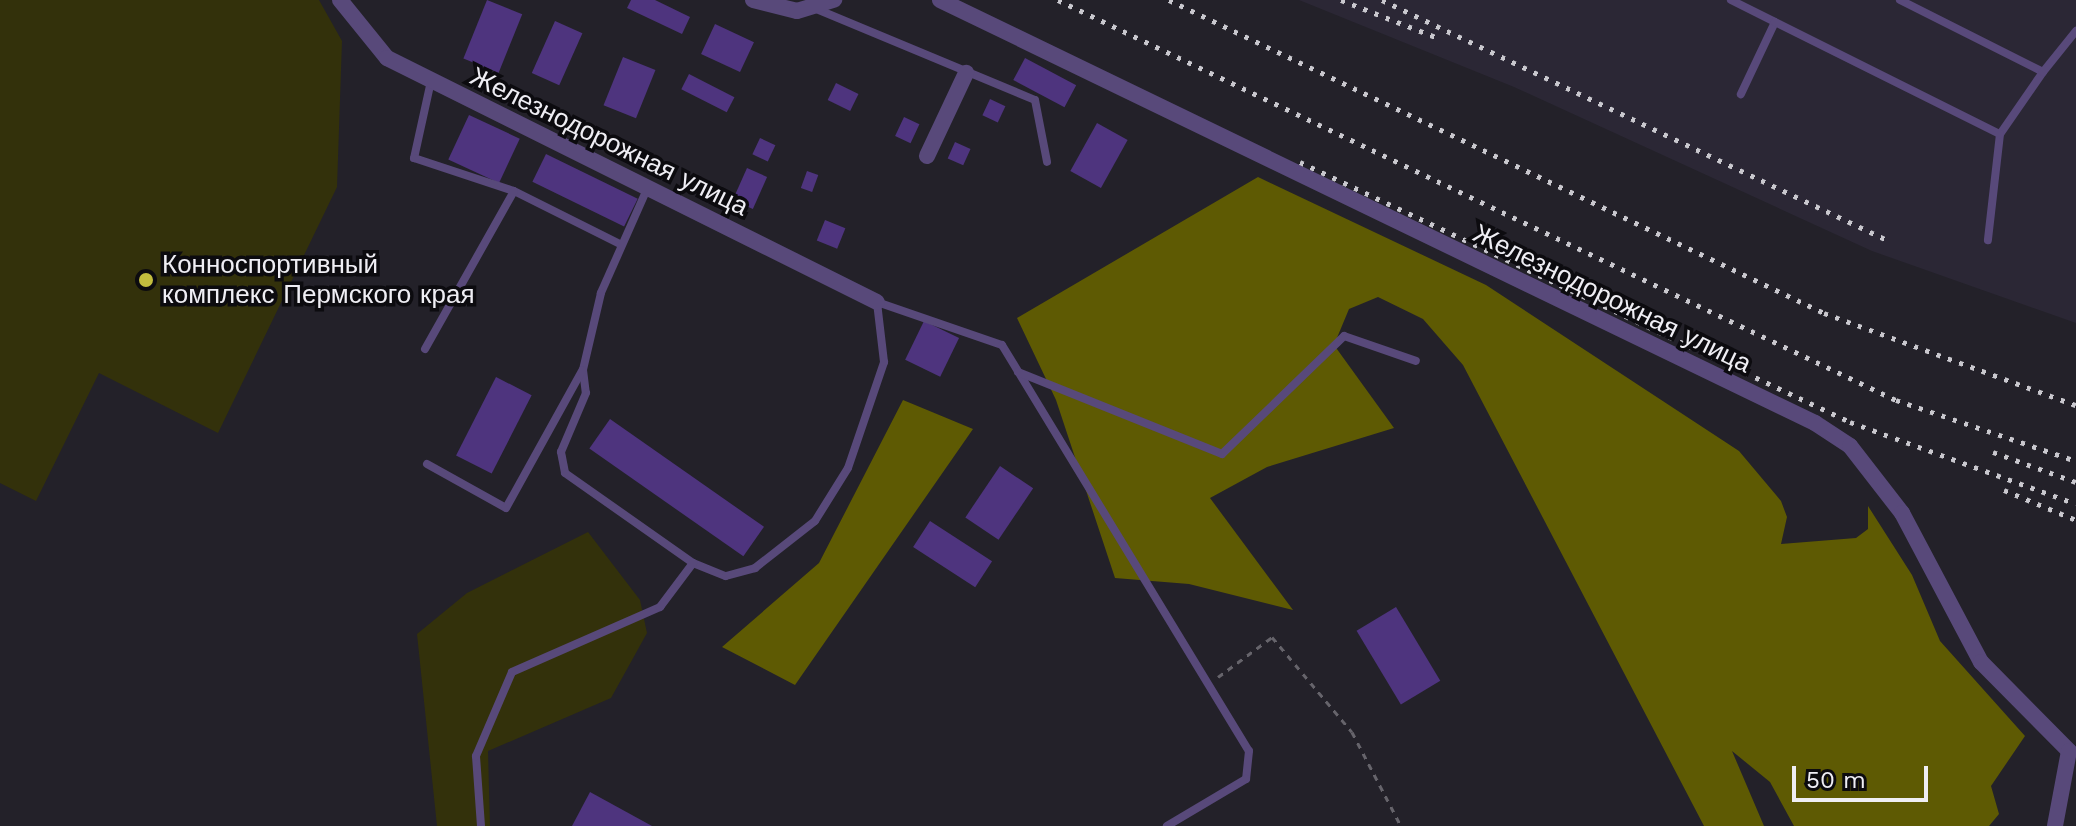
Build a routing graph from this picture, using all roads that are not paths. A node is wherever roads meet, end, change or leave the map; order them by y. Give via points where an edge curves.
1 (340, 0) edge
2 (753, 0) edge
3 (834, 0) edge
4 (940, 0) edge
5 (1731, 0) edge
6 (1900, 0) edge
7 (814, 8) junction
8 (1775, 22) junction
9 (2076, 31) edge
10 (2043, 72) junction
11 (966, 73) junction
12 (431, 81) junction
13 (1741, 94) dead end
14 (2000, 134) junction
15 (927, 156) dead end
16 (1047, 162) dead end
17 (647, 189) junction
18 (514, 191) junction
19 (1988, 240) dead end
20 (620, 244) junction
21 (877, 302) junction
22 (425, 349) dead end
23 (1416, 361) dead end
24 (583, 370) junction
25 (1018, 372) junction
26 (427, 464) dead end
27 (693, 563) junction
28 (2072, 754) edge
29 (481, 826) edge
30 (1167, 826) edge
31 (2055, 826) edge

1 - 12 street, Железнодорожная улица via 387,58
2 - 7 street via 772,8
3 - 7 street
4 - 28 street, Железнодорожная улица via 1815,423 1877,475 1981,662
5 - 8 lane
6 - 10 lane
7 - 11 lane
8 - 13 lane
8 - 14 lane
9 - 10 lane
10 - 14 lane
11 - 15 street
11 - 16 lane via 1035,100
12 - 17 street, Железнодорожная улица
12 - 18 lane via 414,158
14 - 19 lane
17 - 20 lane
17 - 21 street, Железнодорожная улица
18 - 20 lane
18 - 22 lane
20 - 24 lane
21 - 25 lane via 1002,345
21 - 27 lane via 884,362 848,468 815,521 755,568 726,576
23 - 25 lane via 1344,336 1222,454
24 - 26 lane via 506,508
24 - 27 lane via 579,421 561,452 565,473
25 - 30 lane via 1249,751 1246,779
27 - 29 lane via 660,607 512,672 476,756
28 - 31 street, Железнодорожная улица

